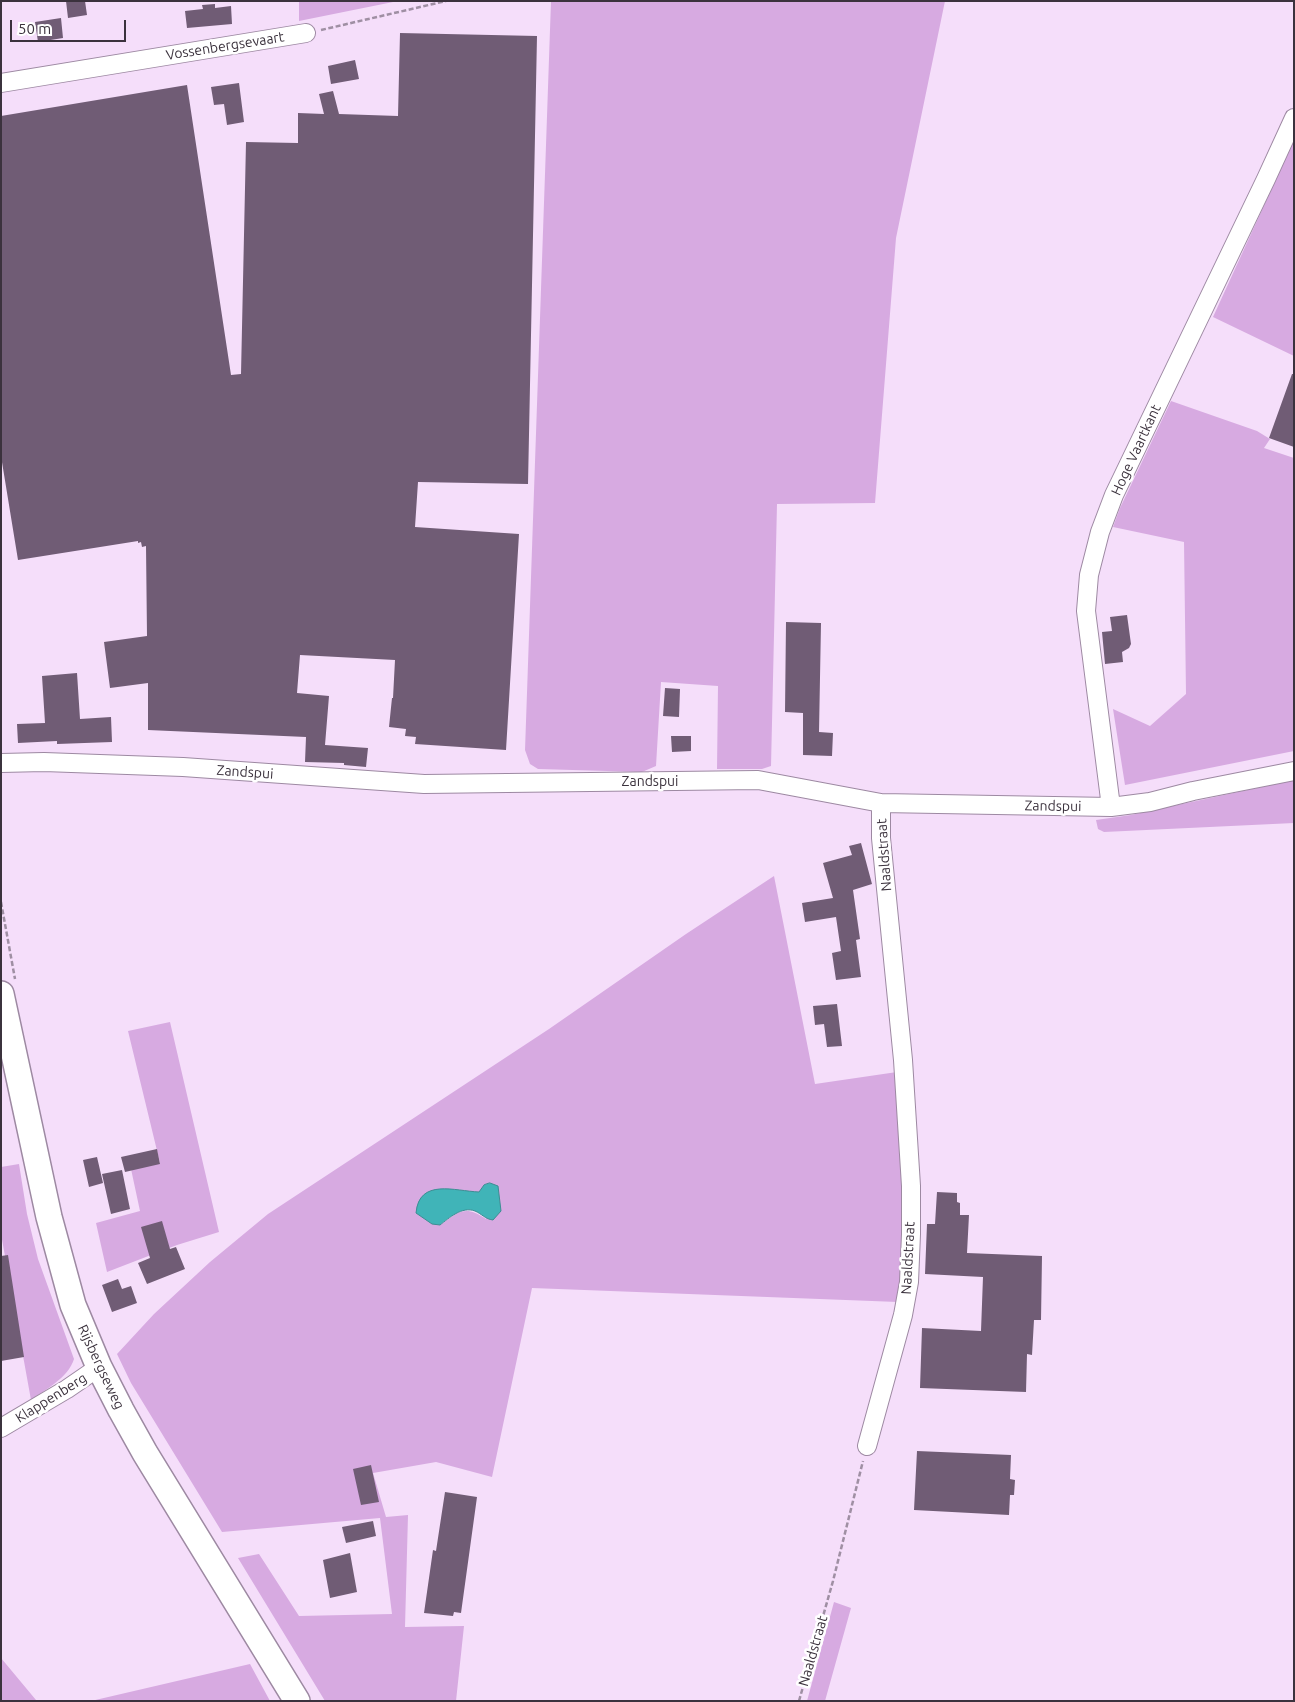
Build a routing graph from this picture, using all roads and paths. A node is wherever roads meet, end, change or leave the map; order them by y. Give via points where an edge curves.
1 (446, 1) edge
2 (306, 33) joint
3 (1, 82) edge
4 (1294, 118) edge
5 (1, 763) edge
6 (1294, 771) edge
7 (881, 803) junction
8 (1112, 807) junction
9 (1, 994) edge
10 (99, 1367) junction
11 (1, 1428) edge
12 (867, 1446) joint
13 (297, 1701) edge
14 (799, 1701) edge

1 - 2 path
2 - 3 street, Vossenbergsevaart
4 - 8 street, Hoge Vaartkant via 1114,495 1100,532 1086,611
5 - 7 street, Zandspui via 183,767 424,784 758,780
6 - 8 street, Zandspui
7 - 8 street, Zandspui
7 - 12 street, Naaldstraat via 881,838 903,1060 911,1234 909,1282 903,1315
9 - 10 main road, Rijsbergseweg via 48,1217 73,1305
10 - 11 street, Klappenberg
10 - 13 main road, Rijsbergseweg via 145,1453
12 - 14 path, Naaldstraat

